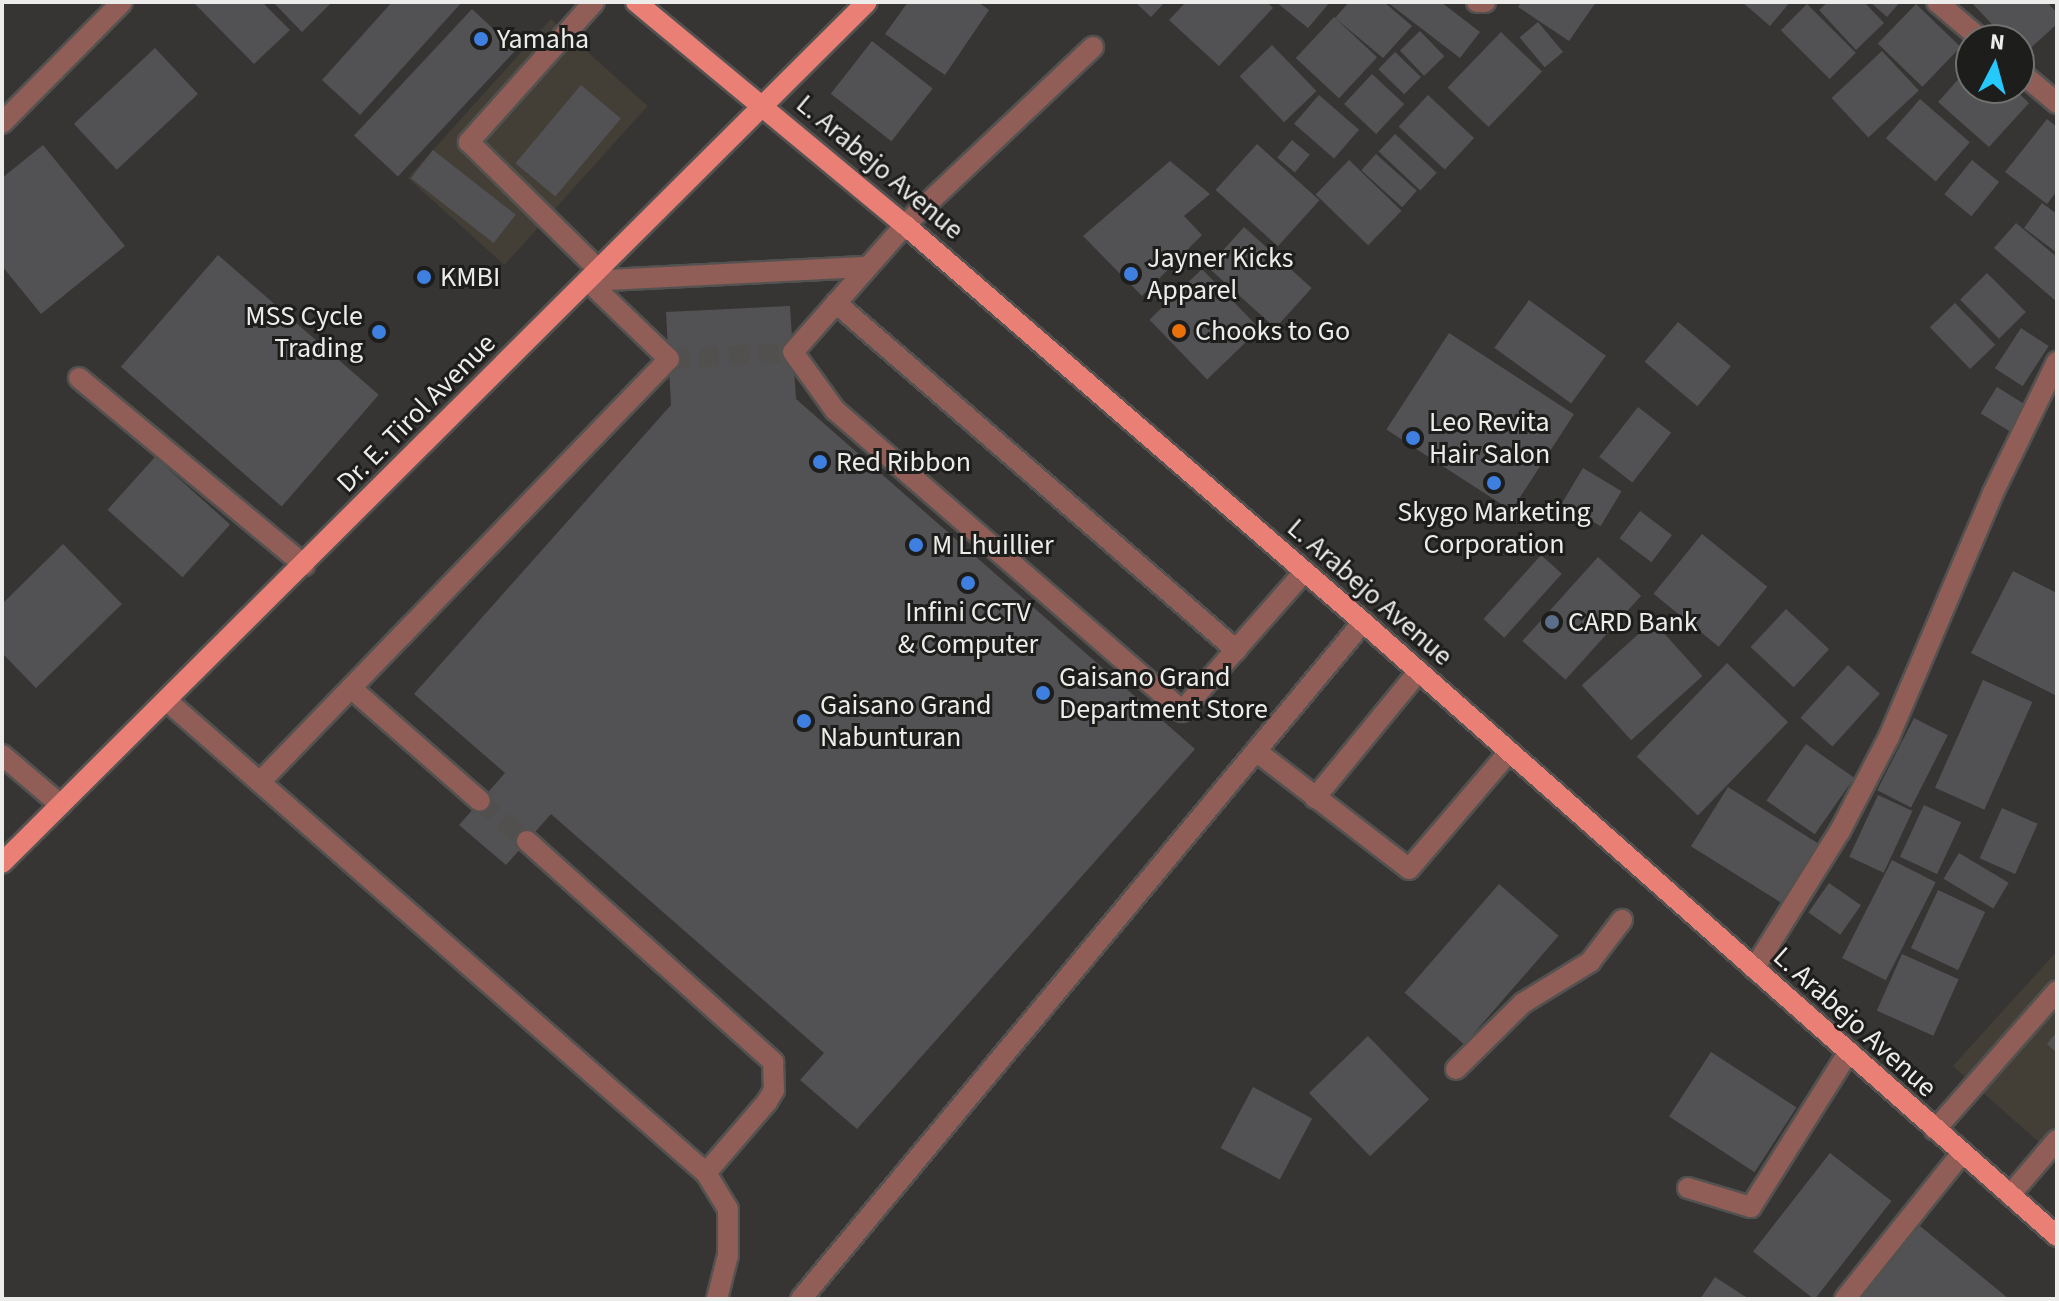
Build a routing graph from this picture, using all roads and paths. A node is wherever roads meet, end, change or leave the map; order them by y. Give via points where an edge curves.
1 (122, 2) edge
2 (594, 2) edge
3 (636, 2) edge
4 (867, 2) edge
5 (1477, 2) edge
6 (1485, 2) edge
7 (1937, 2) edge
8 (1963, 24) edge
9 (1093, 47) dead end
10 (2035, 84) edge
11 (2057, 103) edge
12 (765, 106) junction
13 (2, 123) edge
14 (905, 225) junction
15 (868, 267) junction
16 (594, 276) junction
17 (836, 303) junction
18 (2057, 362) edge
19 (79, 378) dead end
20 (304, 565) junction
21 (1305, 571) junction
22 (1363, 622) junction
23 (1236, 650) junction
24 (1419, 671) junction
25 (351, 688) junction
26 (166, 700) junction
27 (1256, 751) junction
28 (1509, 752) junction
29 (2, 755) edge
30 (260, 782) junction
31 (1315, 798) junction
32 (480, 801) tunnel mouth
33 (61, 805) junction
34 (527, 841) tunnel mouth
35 (2, 863) edge
36 (1622, 920) dead end
37 (1754, 969) junction
38 (2057, 991) edge
39 (1848, 1053) junction
40 (1456, 1069) dead end
41 (1935, 1130) junction
42 (2057, 1140) edge
43 (1962, 1153) junction
44 (706, 1173) junction
45 (1688, 1188) dead end
46 (2010, 1195) junction
47 (2057, 1236) edge
48 (717, 1299) edge
49 (801, 1299) edge
50 (1845, 1299) edge

1 - 13 street
2 - 16 street via 469,142
3 - 12 main road, L. Arabejo Avenue
4 - 12 main road, Dr. E. Tirol Avenue
5 - 6 street
7 - 8 street
9 - 14 street
10 - 11 street
12 - 14 main road, L. Arabejo Avenue
12 - 16 main road, Dr. E. Tirol Avenue
14 - 15 street
14 - 21 main road, L. Arabejo Avenue
15 - 16 street
15 - 17 street
16 - 20 main road, Dr. E. Tirol Avenue
16 - 25 street via 669,359
17 - 23 street
17 - 23 street via 793,352 813,384 835,410 1170,701 1182,711
18 - 37 street via 1974,534 1889,737 1840,831
19 - 20 street
20 - 26 main road, Dr. E. Tirol Avenue
21 - 22 main road, L. Arabejo Avenue
21 - 23 street
22 - 24 main road, L. Arabejo Avenue
22 - 27 street
24 - 28 main road, L. Arabejo Avenue
24 - 31 street
25 - 30 street
25 - 32 street
26 - 30 street
26 - 33 main road, Dr. E. Tirol Avenue
27 - 31 street
27 - 49 street
28 - 31 street via 1409,869
28 - 37 main road, L. Arabejo Avenue
29 - 33 street
30 - 44 street
33 - 35 main road, Dr. E. Tirol Avenue
34 - 44 street via 773,1062 774,1090 767,1102
36 - 40 street via 1590,962 1523,1003
37 - 39 main road, L. Arabejo Avenue
38 - 41 street
39 - 41 main road, L. Arabejo Avenue
39 - 45 street via 1751,1207
41 - 43 main road, L. Arabejo Avenue
42 - 46 street
43 - 46 main road, L. Arabejo Avenue
43 - 50 street
44 - 48 street via 728,1209 728,1255
46 - 47 main road, L. Arabejo Avenue

